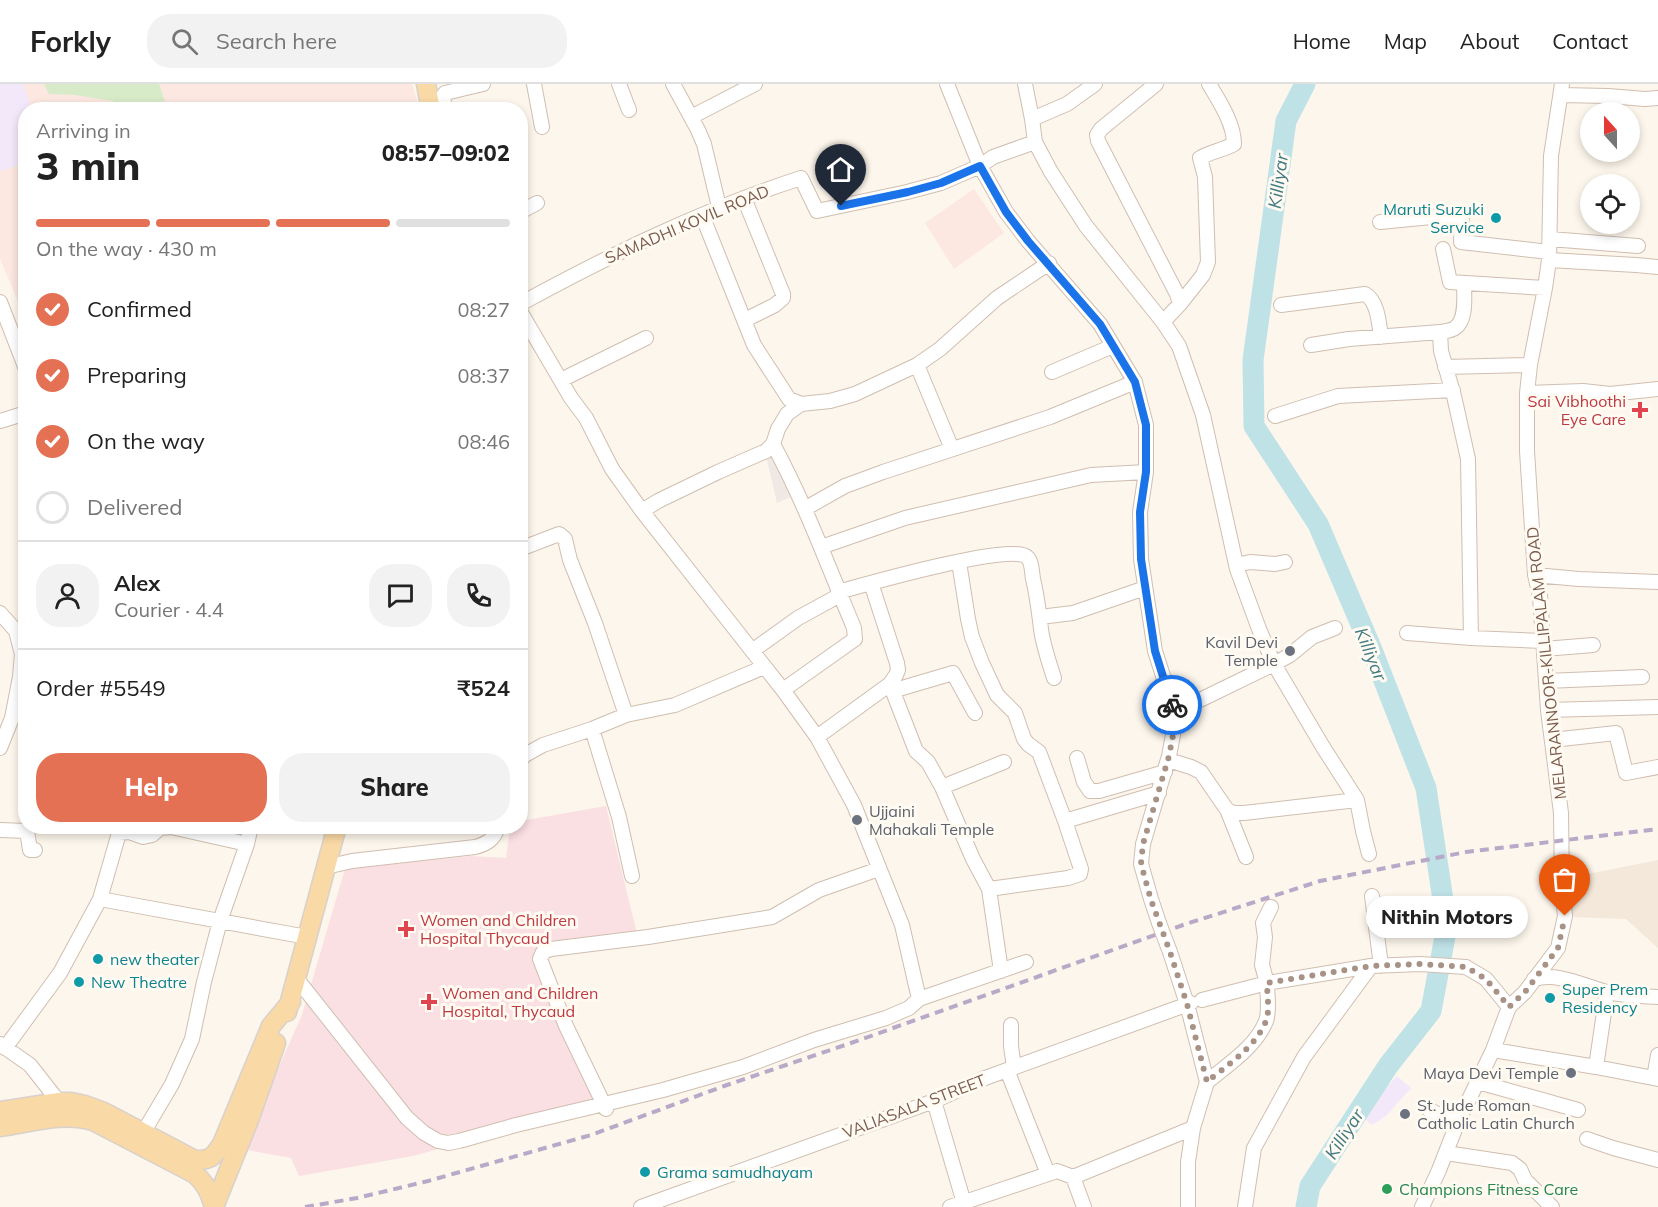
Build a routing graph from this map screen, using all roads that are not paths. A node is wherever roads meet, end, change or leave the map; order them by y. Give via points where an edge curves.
1 (426, 84) edge
2 (483, 84) edge
3 (534, 84) edge
4 (619, 84) edge
5 (673, 84) edge
6 (755, 84) edge
7 (948, 84) edge
8 (1025, 84) edge
9 (1095, 84) edge
10 (1156, 84) edge
11 (1209, 84) edge
12 (1562, 90) edge
13 (1658, 98) edge
14 (429, 102) edge
15 (444, 102) edge
16 (629, 110) dead end
17 (691, 117) junction
18 (1032, 119) junction
19 (542, 127) dead end
20 (1035, 142) junction
21 (980, 166) junction
22 (744, 198) junction
23 (537, 203) dead end
24 (719, 207) junction
25 (528, 208) edge
26 (702, 214) junction
27 (1380, 222) dead end
28 (1638, 246) dead end
29 (1443, 249) dead end
30 (1549, 250) junction
31 (1048, 263) junction
32 (1658, 267) edge
33 (1464, 284) junction
34 (1545, 288) junction
35 (528, 300) edge
36 (0, 302) edge
37 (1180, 304) junction
38 (1281, 305) dead end
39 (745, 320) junction
40 (1163, 322) junction
41 (528, 324) edge
42 (1440, 332) junction
43 (1381, 337) junction
44 (646, 338) dead end
45 (1311, 345) dead end
46 (1113, 346) junction
47 (18, 348) edge
48 (917, 365) junction
49 (1530, 365) junction
50 (1445, 367) junction
51 (1052, 372) dead end
52 (561, 380) junction
53 (1135, 382) junction
54 (1658, 389) edge
55 (1453, 390) junction
56 (1527, 393) junction
57 (801, 404) junction
58 (18, 415) edge
59 (1275, 416) dead end
60 (0, 421) edge
61 (773, 444) junction
62 (952, 449) junction
63 (1146, 472) junction
64 (806, 508) junction
65 (642, 511) junction
66 (528, 546) edge
67 (821, 547) junction
68 (1285, 561) dead end
69 (959, 562) junction
70 (1236, 565) junction
71 (1535, 575) junction
72 (1658, 582) edge
73 (872, 583) junction
74 (1145, 588) junction
75 (839, 593) junction
76 (0, 613) edge
77 (1040, 617) junction
78 (18, 628) edge
79 (1335, 628) dead end
80 (1407, 633) dead end
81 (1471, 638) junction
82 (1544, 645) junction
83 (1593, 645) dead end
84 (752, 651) junction
85 (1274, 664) junction
86 (764, 667) junction
87 (1642, 677) dead end
88 (1054, 678) dead end
89 (1546, 681) junction
90 (18, 687) edge
91 (891, 687) junction
92 (783, 690) junction
93 (1658, 707) edge
94 (1174, 710) junction
95 (1548, 710) junction
96 (975, 713) dead end
97 (626, 715) junction
98 (592, 729) junction
99 (817, 737) junction
100 (1552, 740) junction
101 (0, 748) edge
102 (528, 753) edge
103 (1077, 758) dead end
104 (1004, 762) dead end
105 (1167, 766) junction
106 (1658, 767) edge
107 (942, 787) junction
108 (1159, 793) junction
109 (1358, 800) junction
110 (1228, 812) junction
111 (1065, 821) junction
112 (0, 830) edge
113 (18, 831) edge
114 (27, 834) edge
115 (119, 834) edge
116 (135, 834) edge
117 (153, 834) edge
118 (203, 834) edge
119 (250, 834) edge
120 (335, 834) edge
121 (496, 834) edge
122 (248, 844) junction
123 (35, 850) dead end
124 (1369, 854) dead end
125 (1246, 857) dead end
126 (326, 867) junction
127 (879, 870) junction
128 (632, 876) dead end
129 (989, 889) junction
130 (1372, 896) dead end
131 (100, 899) junction
132 (1271, 907) dead end
133 (220, 921) junction
134 (307, 937) junction
135 (1026, 962) dead end
136 (1376, 966) junction
137 (1001, 971) junction
138 (297, 979) junction
139 (1534, 979) junction
140 (1267, 983) junction
141 (1608, 992) junction
142 (1658, 997) edge
143 (919, 999) junction
144 (291, 1002) junction
145 (1193, 1002) junction
146 (1509, 1007) junction
147 (1011, 1025) dead end
148 (2, 1046) edge
149 (1493, 1050) junction
150 (1658, 1055) edge
151 (1596, 1066) junction
152 (1011, 1069) junction
153 (1656, 1078) edge
154 (1207, 1082) junction
155 (1478, 1082) junction
156 (934, 1101) junction
157 (59, 1102) junction
158 (606, 1106) junction
159 (1428, 1109) dead end
160 (1578, 1110) dead end
161 (0, 1111) edge
162 (1457, 1124) junction
163 (0, 1127) edge
164 (1193, 1128) junction
165 (143, 1133) junction
166 (1587, 1138) dead end
167 (1446, 1153) junction
168 (1658, 1160) edge
169 (230, 1165) junction
170 (195, 1174) junction
171 (1048, 1174) junction
172 (1073, 1177) junction
173 (964, 1203) junction
174 (214, 1207) edge
175 (641, 1207) edge
176 (950, 1207) edge
177 (1084, 1207) edge
178 (1188, 1207) edge
179 (1245, 1207) edge
180 (1422, 1207) edge
181 (1552, 1207) edge

1 - 14 main road
2 - 15 street via 445,93
3 - 19 street
4 - 16 street
5 - 17 street
6 - 17 street
7 - 21 street
8 - 18 street
9 - 18 street via 1067,104
10 - 37 street via 1097,135
11 - 37 street via 1230,124 1234,144 1200,158 1205,177 1208,261 1203,275
12 - 13 street
12 - 30 street, MELARANNOOR-KILLIPALAM ROAD via 1551,156
17 - 24 street via 704,144
18 - 20 street
20 - 21 street via 993,157
20 - 40 street via 1086,226
21 - 22 street, SAMADHI KOVIL ROAD via 941,183 817,211 801,178
21 - 31 street via 1006,212
22 - 24 street, SAMADHI KOVIL ROAD
22 - 39 street via 783,294 775,305
23 - 25 street
24 - 26 street, SAMADHI KOVIL ROAD
26 - 35 street, SAMADHI KOVIL ROAD
26 - 39 street
27 - 30 street via 1462,214 1461,242
28 - 30 street
29 - 33 street via 1448,280
30 - 32 street
30 - 34 street, MELARANNOOR-KILLIPALAM ROAD
31 - 46 street via 1100,324
31 - 48 street via 997,298
33 - 34 street
33 - 42 street via 1459,324
34 - 49 street, MELARANNOOR-KILLIPALAM ROAD
36 - 47 street
37 - 40 street
38 - 43 street via 1365,294 1374,305
39 - 57 street via 754,345 782,389 789,399
40 - 70 street via 1179,346 1203,415
41 - 52 street
42 - 43 street
42 - 50 street
43 - 45 street
44 - 52 street
46 - 51 street
46 - 53 street
48 - 57 street via 855,394
48 - 62 street
49 - 50 street
49 - 56 street, MELARANNOOR-KILLIPALAM ROAD
50 - 55 street
52 - 65 street via 612,469
53 - 62 street via 1050,417
53 - 63 street via 1146,425
54 - 56 street via 1610,394
55 - 59 street via 1338,396
55 - 81 street via 1468,459
56 - 71 street, MELARANNOOR-KILLIPALAM ROAD
57 - 61 street via 787,414
58 - 60 street
61 - 64 street
61 - 65 street via 766,451
62 - 64 street via 845,486
63 - 67 street via 1091,475 905,518
63 - 74 street via 1140,512
64 - 67 street
65 - 84 street
66 - 97 street via 559,534 565,539
67 - 75 street
68 - 70 street
69 - 73 street
69 - 77 street via 1025,555
69 - 111 street via 972,637 982,663 997,695 1015,713 1024,740 1040,752
70 - 85 street
71 - 72 street
71 - 82 street, MELARANNOOR-KILLIPALAM ROAD
73 - 75 street
73 - 91 street via 897,663
74 - 77 street via 1073,613
74 - 94 street via 1155,651
75 - 84 street
75 - 92 street via 855,639
76 - 78 street
77 - 88 street
79 - 85 street via 1312,637
80 - 81 street
81 - 82 street
82 - 83 street
82 - 89 street, MELARANNOOR-KILLIPALAM ROAD
84 - 86 street
85 - 94 street
85 - 109 street
86 - 92 street
86 - 97 street via 675,705
87 - 89 street
89 - 95 street, MELARANNOOR-KILLIPALAM ROAD
90 - 101 street
91 - 96 street via 953,673
91 - 99 street
91 - 107 street via 916,751 928,762
92 - 99 street
93 - 95 street
94 - 105 street
95 - 100 street, MELARANNOOR-KILLIPALAM ROAD
97 - 98 street
98 - 102 street
98 - 128 street
99 - 127 street via 854,805
100 - 106 street via 1616,732 1626,773
100 - 139 street, MELARANNOOR-KILLIPALAM ROAD via 1561,813 1565,916 1558,948
103 - 105 street via 1090,791
104 - 107 street
105 - 108 street
105 - 110 street via 1191,767 1201,772
107 - 129 street
108 - 111 street
108 - 145 street, bridge via 1141,864 1159,923
109 - 110 street
109 - 124 street
110 - 125 street
111 - 129 street via 1080,874
112 - 113 street
114 - 123 street via 30,850
115 - 131 street
116 - 117 street
118 - 122 street
119 - 122 street
120 - 126 main road
121 - 126 street via 475,847
122 - 133 street
126 - 134 main road
127 - 143 street via 902,925
127 - 158 street via 819,890 772,917 543,952 540,958 566,1026
129 - 137 street
130 - 136 street
131 - 133 street
131 - 148 street via 60,974
132 - 140 street via 1263,923 1262,965
133 - 134 street
133 - 165 street via 192,1040
134 - 138 main road
135 - 137 street
136 - 140 street, VALIASALA STREET
136 - 146 street, VALIASALA STREET via 1466,967 1486,979
136 - 179 street via 1304,1057 1254,1148
137 - 143 street
138 - 144 main road
138 - 158 street via 407,1118 438,1142 459,1142
139 - 141 street via 1563,979
139 - 146 street, MELARANNOOR-KILLIPALAM ROAD
140 - 145 street, VALIASALA STREET
140 - 154 street via 1267,1019 1260,1033
141 - 142 street
141 - 151 street
143 - 158 street via 886,1018 743,1067
144 - 165 main road via 271,1026 214,1156 195,1160
144 - 169 main road
145 - 152 street, VALIASALA STREET
145 - 154 street
146 - 149 street, MELARANNOOR-KILLIPALAM ROAD
147 - 152 street
148 - 157 street via 30,1065
149 - 151 street
149 - 155 street, MELARANNOOR-KILLIPALAM ROAD
150 - 153 street
151 - 153 street
152 - 156 street, VALIASALA STREET
152 - 171 street
154 - 164 street
155 - 160 street
155 - 162 street, MELARANNOOR-KILLIPALAM ROAD
156 - 173 street
156 - 175 street, VALIASALA STREET
157 - 161 main road
157 - 165 main road via 104,1112
159 - 162 street
162 - 167 street, MELARANNOOR-KILLIPALAM ROAD
163 - 170 main road via 83,1118
164 - 172 street
164 - 178 street
166 - 168 street
167 - 180 street, MELARANNOOR-KILLIPALAM ROAD
167 - 181 street via 1512,1163
169 - 170 main road via 207,1175
169 - 174 main road
170 - 174 main road via 208,1189
171 - 172 street via 1057,1171
171 - 173 street
172 - 177 street
173 - 176 street

